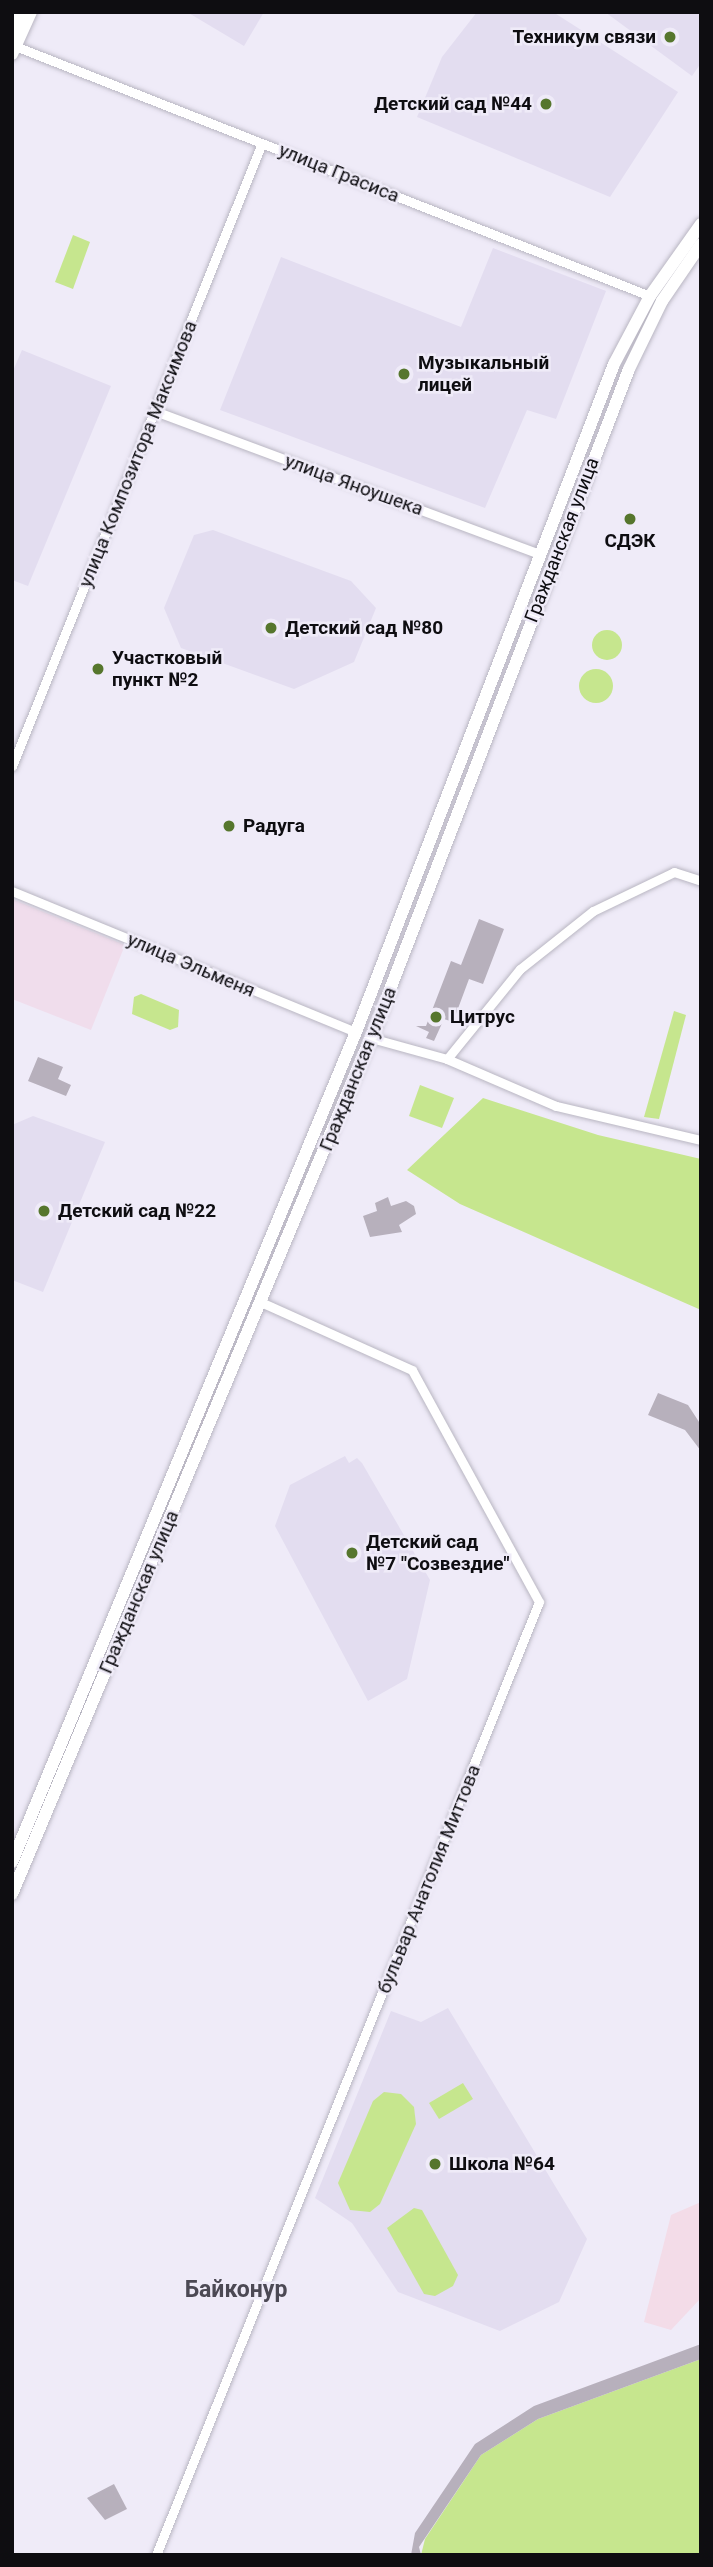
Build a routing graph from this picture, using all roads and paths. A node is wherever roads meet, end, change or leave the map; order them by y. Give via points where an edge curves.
1 (21, 12) edge
2 (31, 12) edge
3 (12, 31) edge
4 (13, 48) edge
5 (262, 143) junction
6 (701, 224) edge
7 (701, 244) edge
8 (656, 298) junction
9 (155, 411) junction
10 (539, 554) junction
11 (554, 559) junction
12 (12, 766) edge
13 (701, 881) edge
14 (12, 891) edge
15 (356, 1032) junction
16 (371, 1038) junction
17 (447, 1059) junction
18 (701, 1140) edge
19 (261, 1302) junction
20 (98, 1655) junction
21 (111, 1660) junction
22 (12, 1862) edge
23 (12, 1894) edge
24 (156, 2555) edge

1 - 3 main road
2 - 4 main road
4 - 5 street, улица Грасиса
5 - 8 street, улица Грасиса
5 - 9 street, улица Композитора Максимова
6 - 8 main road, Гражданская улица
7 - 8 main road, Гражданская улица
8 - 10 main road, Гражданская улица via 614,364
8 - 11 main road, Гражданская улица
9 - 10 street, улица Яноушека
9 - 12 street, улица Композитора Максимова
10 - 11 main road, улица Яноушека
10 - 15 main road, Гражданская улица
11 - 16 main road, Гражданская улица
13 - 17 street via 674,872 593,911 520,969
14 - 15 street, улица Эльменя
15 - 16 main road, улица Эльменя
15 - 20 main road, Гражданская улица
16 - 17 street
16 - 19 main road, Гражданская улица
17 - 18 street via 556,1106
19 - 21 main road, Гражданская улица
19 - 24 street, бульвар Анатолия Миттова via 412,1370 539,1602
20 - 21 main road
20 - 22 main road, Гражданская улица
21 - 23 main road, Гражданская улица

